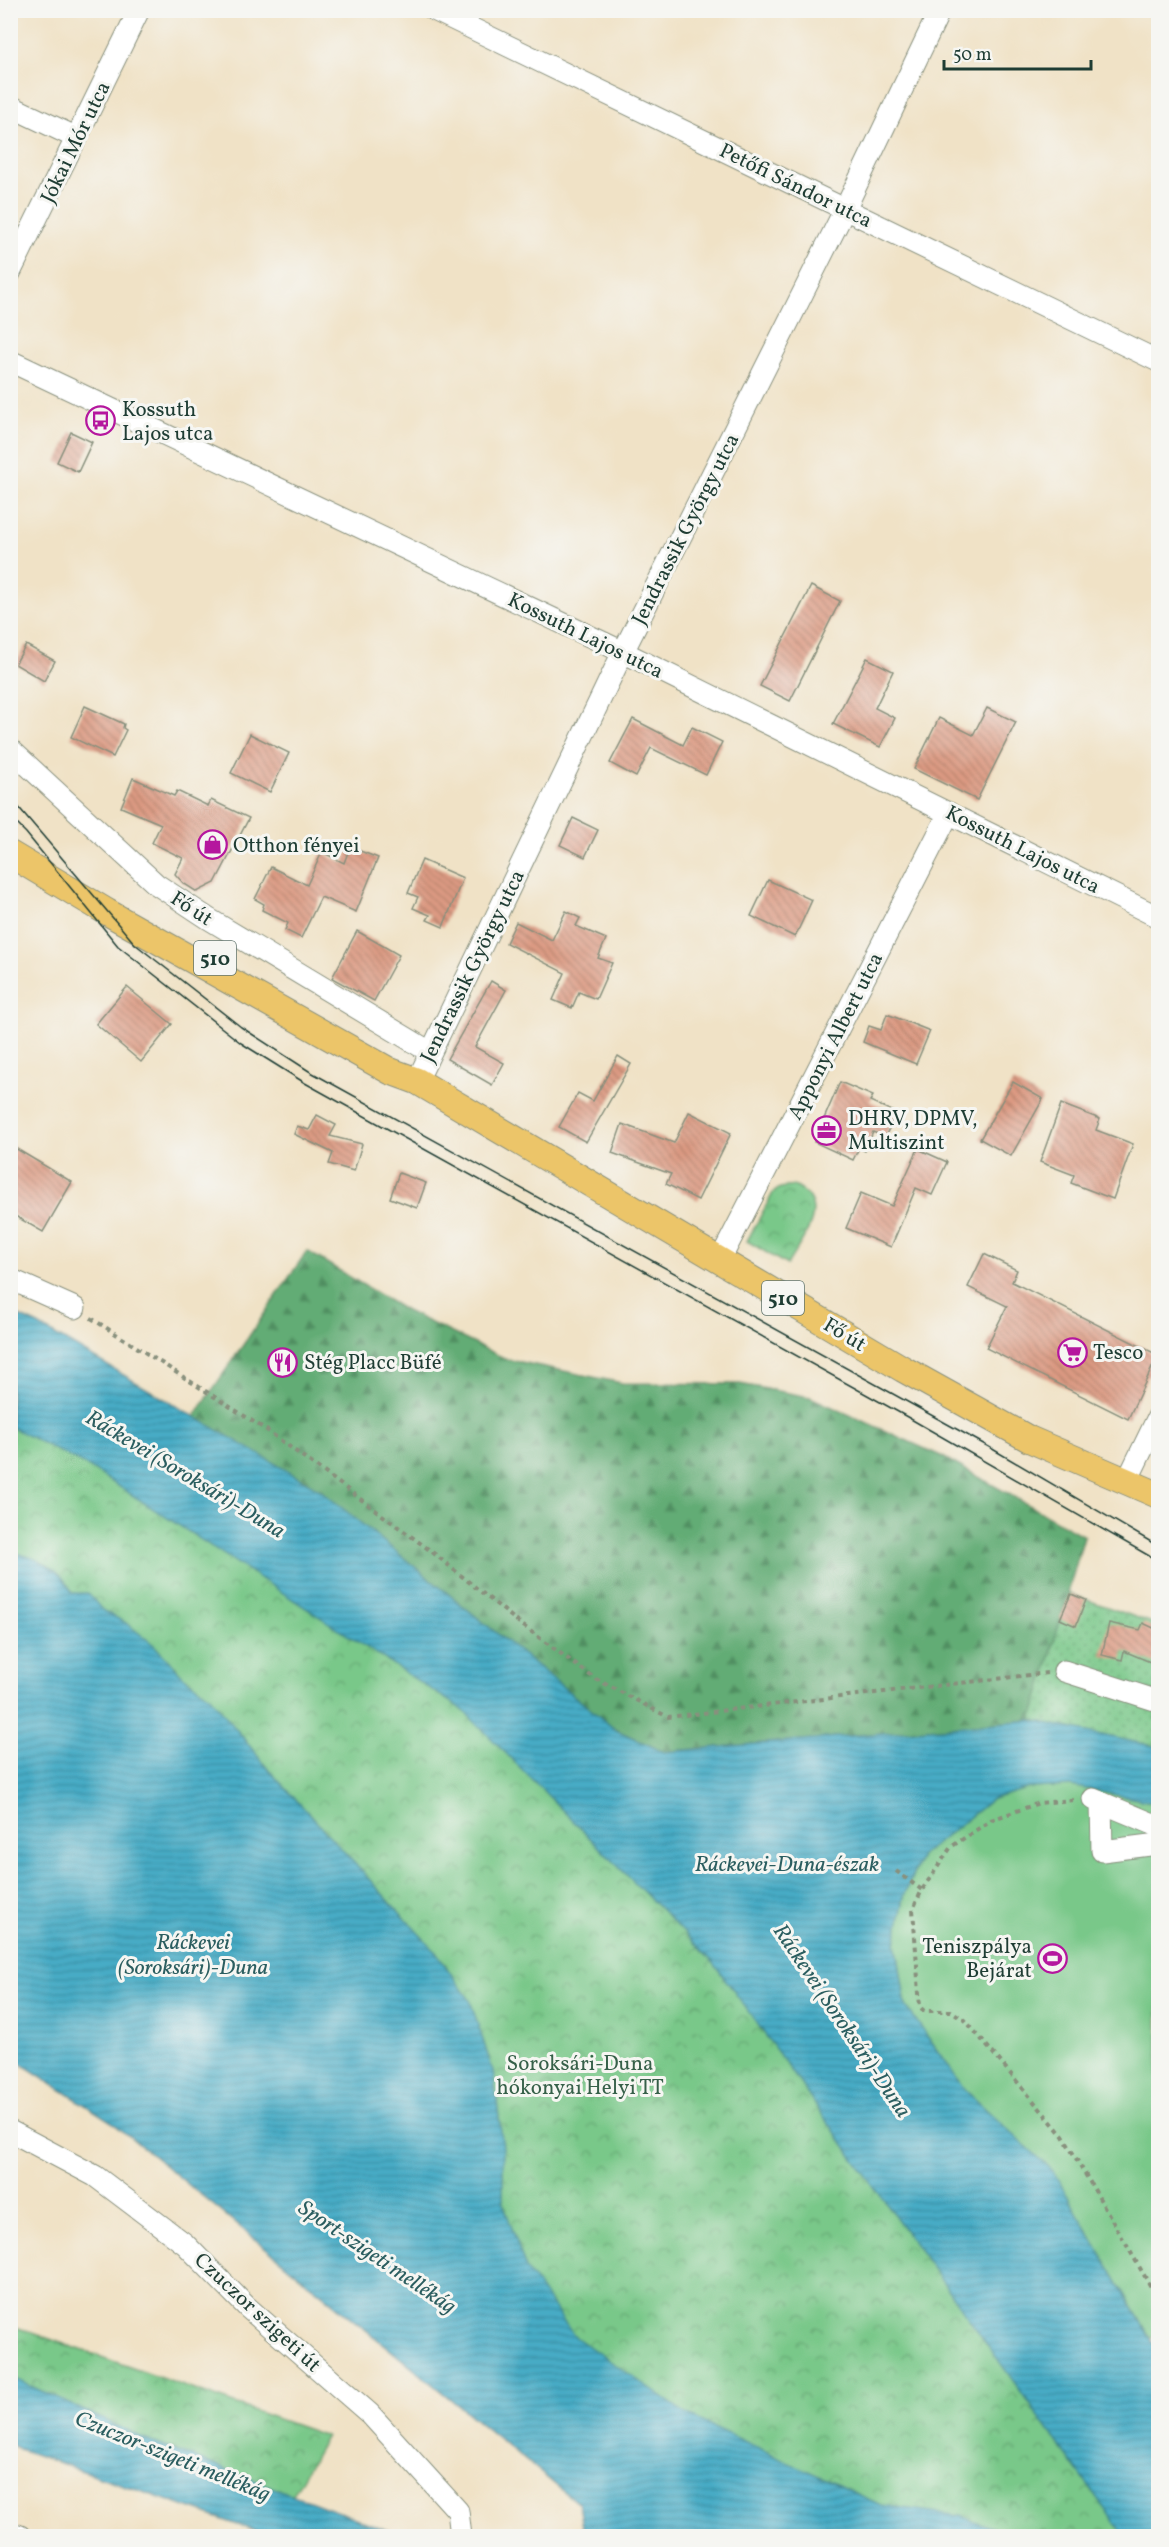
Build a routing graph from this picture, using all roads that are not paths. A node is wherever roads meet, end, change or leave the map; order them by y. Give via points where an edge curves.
1 (139, 10) edge
2 (434, 10) edge
3 (940, 10) edge
4 (10, 106) edge
5 (77, 138) junction
6 (845, 209) junction
7 (10, 273) edge
8 (10, 361) edge
9 (1158, 361) edge
10 (623, 652) junction
11 (10, 749) edge
12 (949, 813) junction
13 (10, 838) edge
14 (10, 854) edge
15 (1158, 917) edge
16 (430, 1052) junction
17 (417, 1081) junction
18 (720, 1260) junction
19 (10, 1279) edge
20 (75, 1308) road end
21 (1158, 1417) edge
22 (1126, 1483) junction
23 (1158, 1495) edge
24 (1064, 1671) road end
25 (1158, 1701) edge
26 (1158, 1826) edge
27 (1158, 1844) edge
28 (10, 2131) edge
29 (10, 2532) edge
30 (20, 2536) edge
31 (461, 2536) edge

1 - 5 street, Jókai Mór utca
2 - 6 street, Petőfi Sándor utca
3 - 6 street, Jendrassik György utca
4 - 5 street
5 - 7 street, Jókai Mór utca
6 - 9 street, Petőfi Sándor utca
6 - 10 street, Jendrassik György utca
8 - 10 street, Kossuth Lajos utca
10 - 12 street, Kossuth Lajos utca
10 - 16 street, Jendrassik György utca
11 - 16 street, Fő út via 156,884
12 - 15 street, Kossuth Lajos utca
12 - 18 street, Apponyi Albert utca
13 - 17 main road, Fő út / 510 via 394,1062
14 - 17 main road, Fő út / 510 via 198,964 390,1071
16 - 17 street, Jendrassik György utca
17 - 18 main road, Fő út / 510
18 - 22 main road, Fő út / 510 via 1010,1428
19 - 20 street
21 - 22 street
22 - 23 main road, Fő út / 510
24 - 25 street
26 - 27 street via 1097,1800 1102,1851
28 - 31 street, Czuczor szigeti út via 95,2176 185,2244 247,2307 370,2414 458,2511
29 - 30 street

